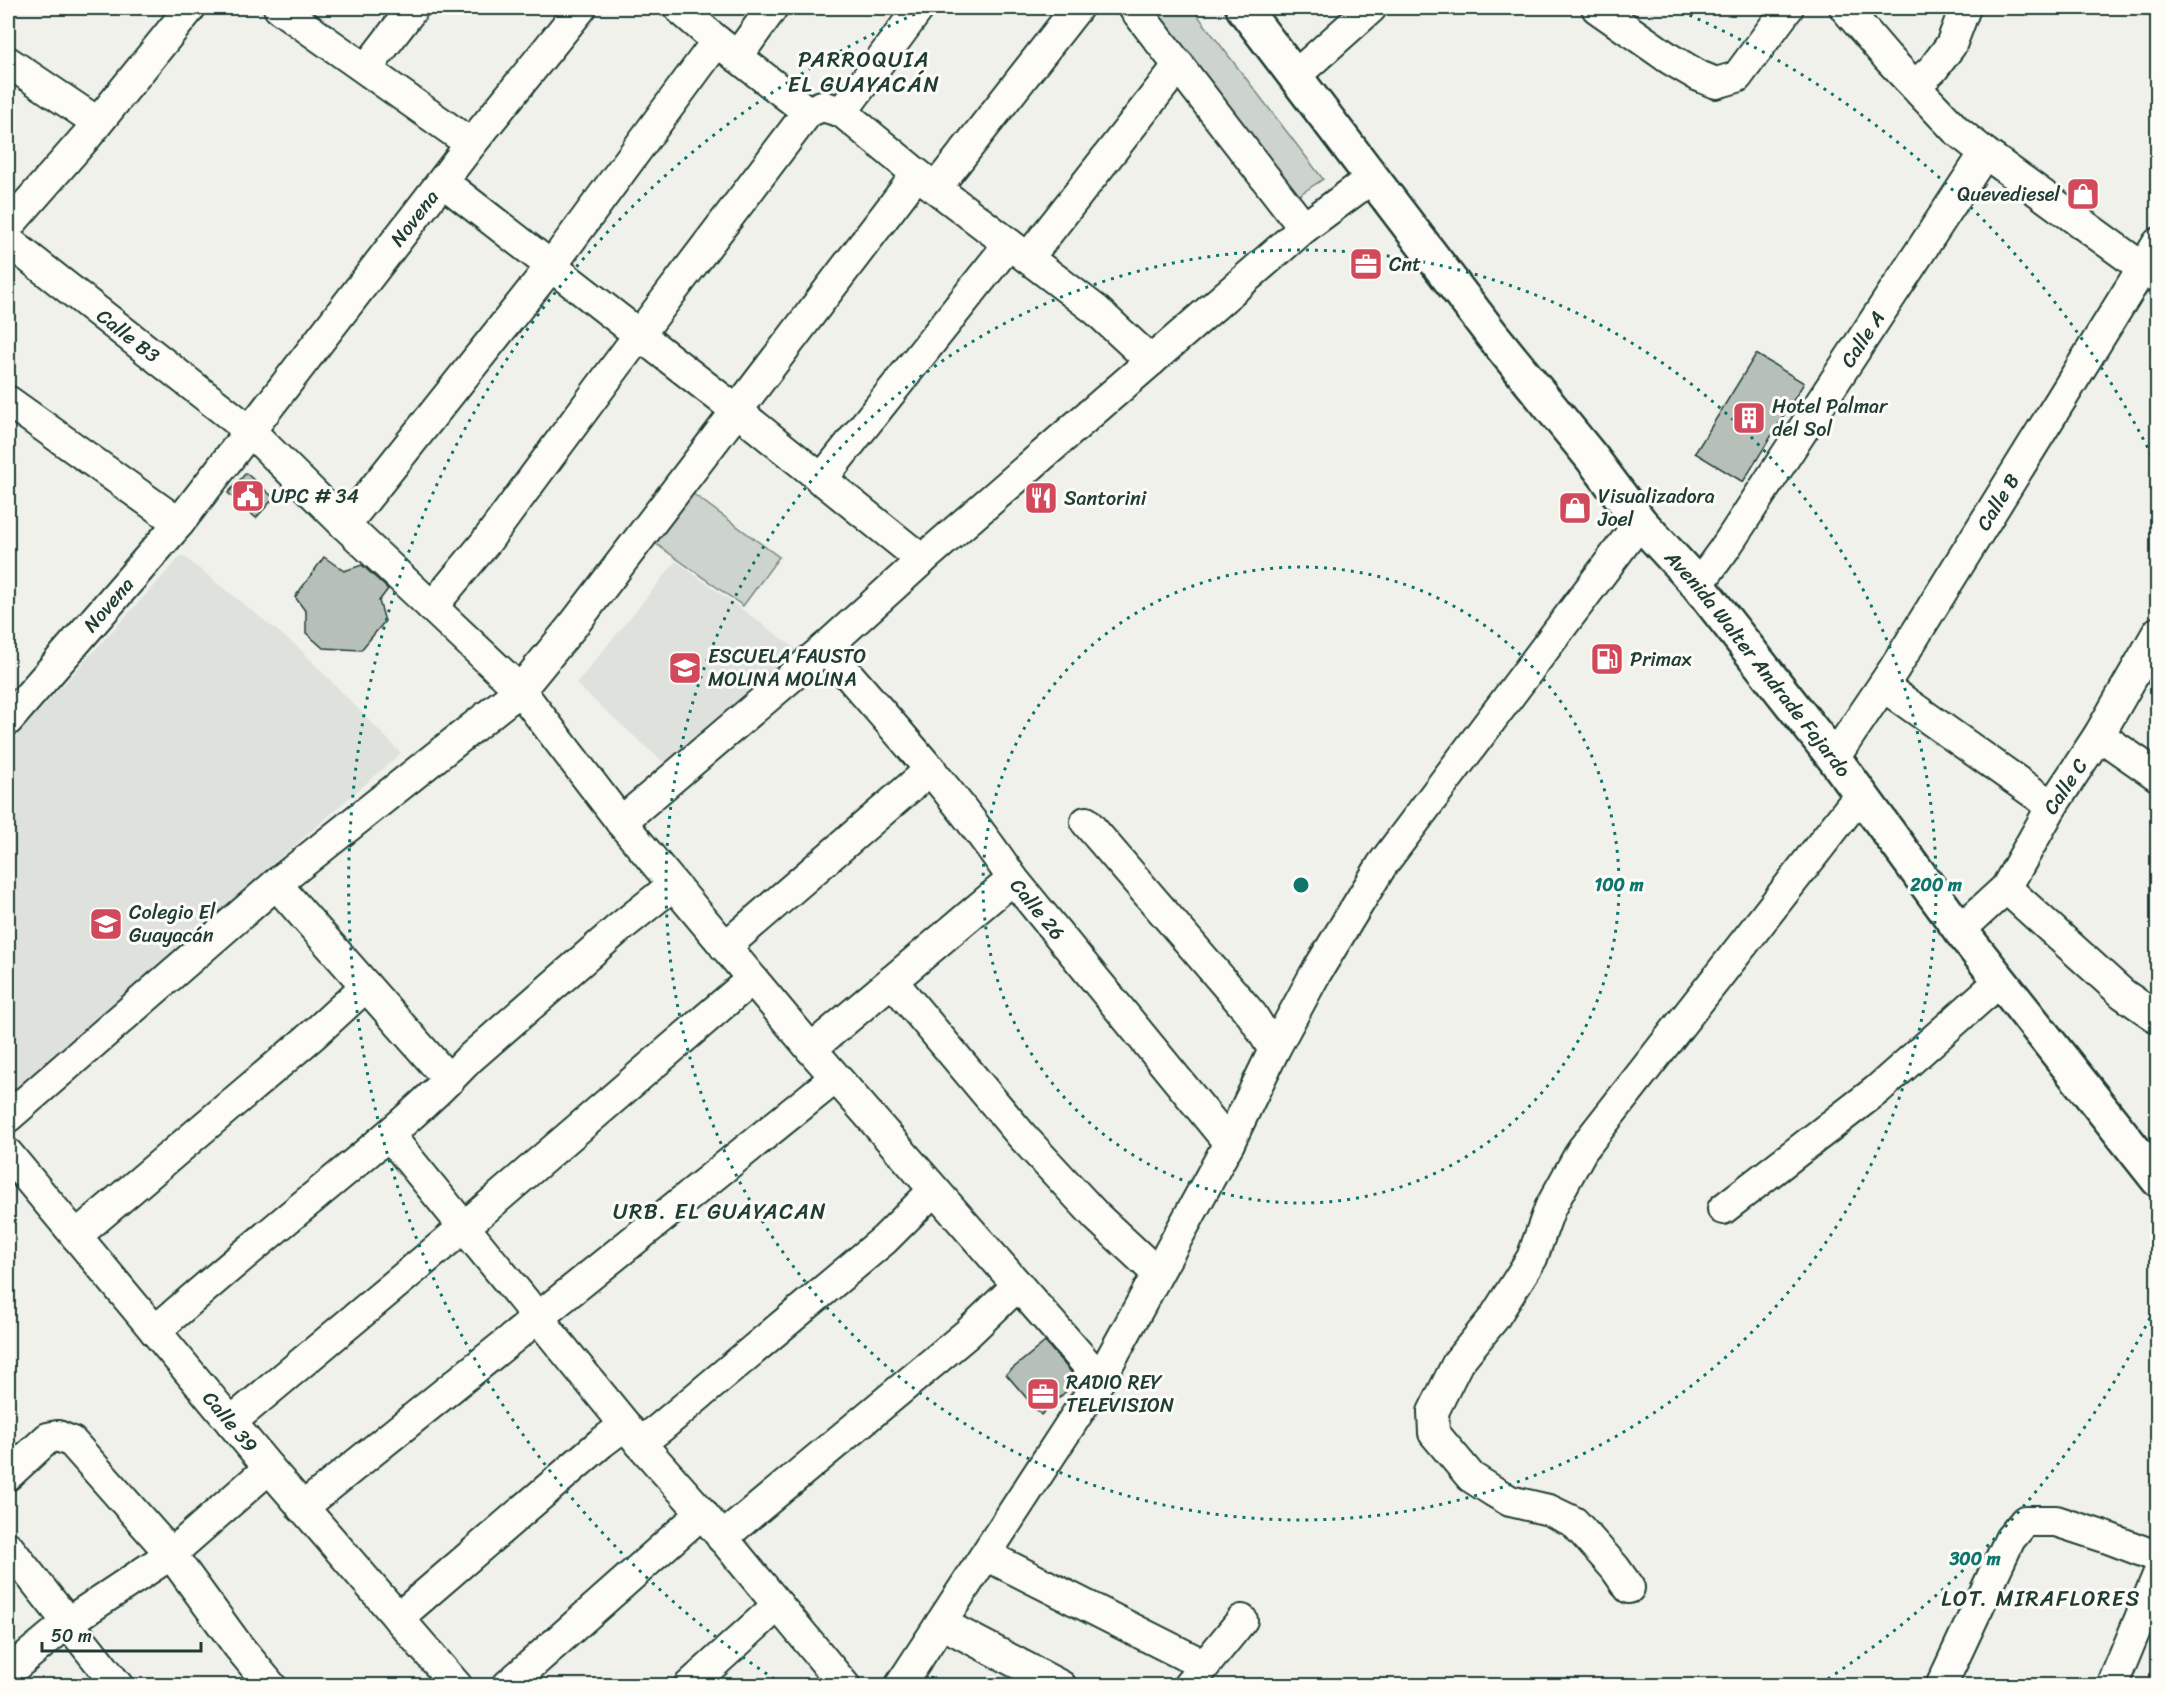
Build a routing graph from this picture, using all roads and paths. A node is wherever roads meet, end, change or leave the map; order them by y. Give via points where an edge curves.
1 (190, 8) edge
2 (280, 8) edge
3 (413, 8) edge
4 (581, 8) edge
5 (679, 8) edge
6 (772, 8) edge
7 (919, 8) edge
8 (1077, 8) edge
9 (1134, 8) edge
10 (1243, 8) edge
11 (1371, 8) edge
12 (1597, 8) edge
13 (1788, 8) edge
14 (1845, 8) edge
15 (1965, 8) edge
16 (727, 49) junction
17 (8, 62) edge
18 (1179, 65) junction
19 (366, 69) junction
20 (1296, 75) junction
21 (1915, 86) junction
22 (808, 111) junction
23 (842, 112) junction
24 (97, 122) junction
25 (471, 144) junction
26 (1985, 153) junction
27 (1373, 177) junction
28 (926, 181) junction
29 (443, 182) junction
30 (8, 226) edge
31 (1304, 228) junction
32 (8, 241) edge
33 (2157, 243) edge
34 (1018, 251) junction
35 (552, 265) junction
36 (2149, 274) edge
37 (639, 335) junction
38 (1151, 361) junction
39 (8, 401) edge
40 (737, 411) junction
41 (250, 431) junction
42 (821, 480) junction
43 (179, 522) junction
44 (1640, 522) junction
45 (345, 525) junction
46 (922, 560) junction
47 (1698, 585) junction
48 (432, 607) junction
49 (2157, 632) edge
50 (825, 648) junction
51 (1883, 686) junction
52 (520, 690) junction
53 (8, 718) edge
54 (2099, 735) junction
55 (1834, 758) junction
56 (931, 769) junction
57 (2157, 776) edge
58 (1860, 795) junction
59 (2052, 806) junction
60 (621, 822) junction
61 (1086, 822) dead end
62 (1013, 879) junction
63 (276, 884) junction
64 (673, 885) junction
65 (2006, 888) junction
66 (1960, 930) junction
67 (725, 947) junction
68 (752, 979) junction
69 (892, 981) junction
70 (2000, 981) junction
71 (366, 987) junction
72 (2157, 1018) edge
73 (811, 1049) junction
74 (1274, 1050) junction
75 (835, 1077) junction
76 (449, 1080) junction
77 (8, 1117) edge
78 (389, 1135) junction
79 (1229, 1143) junction
80 (8, 1154) edge
81 (2157, 1180) edge
82 (934, 1190) junction
83 (1723, 1209) dead end
84 (464, 1227) junction
85 (76, 1236) junction
86 (1157, 1273) junction
87 (1017, 1285) junction
88 (537, 1318) junction
89 (156, 1331) junction
90 (1100, 1378) junction
91 (231, 1422) junction
92 (633, 1434) junction
93 (269, 1468) junction
94 (8, 1475) edge
95 (302, 1508) junction
96 (702, 1513) junction
97 (722, 1538) junction
98 (8, 1547) edge
99 (171, 1554) junction
100 (986, 1555) junction
101 (2157, 1557) edge
102 (2157, 1575) edge
103 (1629, 1588) dead end
104 (778, 1605) junction
105 (398, 1618) junction
106 (1242, 1620) dead end
107 (67, 1623) junction
108 (941, 1623) junction
109 (8, 1672) edge
110 (1196, 1675) edge
111 (449, 1683) edge
112 (118, 1686) edge
113 (271, 1686) edge
114 (507, 1686) edge
115 (689, 1686) edge
116 (845, 1686) edge
117 (900, 1686) edge
118 (1061, 1686) edge
119 (1941, 1686) edge
120 (2112, 1686) edge

1 - 24 street
2 - 19 street
3 - 19 street
4 - 25 street, Novena
5 - 16 street
6 - 16 street
7 - 23 street
8 - 28 street
9 - 18 street
10 - 20 main road, Avenida Walter Andrade Fajardo
11 - 20 street
12 - 13 street via 1670,59 1716,83 1737,77
14 - 21 street
15 - 21 street via 1951,45
16 - 22 street
16 - 35 street
17 - 24 street
18 - 31 street
18 - 34 street
19 - 25 street
20 - 27 main road, Avenida Walter Andrade Fajardo
21 - 26 street via 1956,130
22 - 23 street via 822,106
22 - 37 street
23 - 28 street
24 - 30 street
25 - 29 street, Novena
26 - 36 street
26 - 47 street, Calle A
27 - 31 street
27 - 44 main road, Avenida Walter Andrade Fajardo
28 - 34 street
28 - 40 street
29 - 35 street
29 - 41 street, Novena
31 - 38 street
32 - 41 street, Calle B3
33 - 36 street, Calle B
34 - 38 street via 1096,310
34 - 42 street
35 - 37 street
35 - 45 street
36 - 51 street, Calle B
37 - 40 street
37 - 48 street via 486,543
38 - 46 street
39 - 43 street
40 - 42 street
40 - 52 street
41 - 43 street, Novena
41 - 45 street
42 - 46 street
43 - 53 street, Novena
44 - 47 main road, Avenida Walter Andrade Fajardo
44 - 74 street via 1382,865
45 - 48 street
46 - 50 street
47 - 55 main road, Avenida Walter Andrade Fajardo
48 - 52 street
49 - 54 street, Calle C
50 - 56 street
50 - 60 street
51 - 55 street, Calle B
51 - 59 street
52 - 60 street
52 - 63 street
54 - 57 street
54 - 59 street, Calle C
55 - 58 main road, Avenida Walter Andrade Fajardo
56 - 62 street
56 - 67 street
58 - 66 main road, Avenida Walter Andrade Fajardo
58 - 103 street via 1582,1150 1550,1208 1532,1258 1494,1318 1458,1362 1433,1412 1434,1432 1471,1477 1510,1500 1549,1510 1574,1522
59 - 65 street, Calle C
60 - 64 street
61 - 74 street via 1252,1015
62 - 69 street, Calle 26
62 - 79 street, Calle 26
63 - 71 street
63 - 77 street
64 - 67 street
64 - 76 street
65 - 66 street, Calle C
65 - 72 street via 2123,994
66 - 70 main road, Avenida Walter Andrade Fajardo
67 - 68 street
68 - 73 street
68 - 84 street
69 - 73 street, Calle 26
69 - 86 street via 1022,1136 1097,1217
70 - 81 main road, Avenida Walter Andrade Fajardo
70 - 83 street via 1877,1090
71 - 76 street
71 - 85 street
73 - 75 street
74 - 79 street
75 - 82 street
75 - 88 street
76 - 78 street
78 - 84 street
78 - 89 street
79 - 86 street
80 - 85 street, Calle 39
82 - 87 street
82 - 92 street via 884,1240 660,1428
84 - 88 street
84 - 91 street
85 - 89 street, Calle 39
86 - 90 street
87 - 90 street
87 - 97 street via 967,1334
88 - 92 street
88 - 95 street
89 - 91 street, Calle 39
90 - 100 street
91 - 93 street, Calle 39
92 - 96 street
92 - 105 street via 592,1451
93 - 95 street, Calle 39
93 - 99 street
94 - 99 street via 48,1438 58,1436 72,1442
95 - 105 street, Calle 39
96 - 97 street
96 - 114 street
97 - 104 street
98 - 107 street
99 - 107 street
99 - 113 street
100 - 108 street
100 - 110 street
101 - 119 street via 2056,1521 2025,1521 2010,1539
102 - 120 street
104 - 115 street
104 - 116 street
105 - 111 street, Calle 39
106 - 110 street
107 - 109 street
107 - 112 street
108 - 117 street
108 - 118 street

